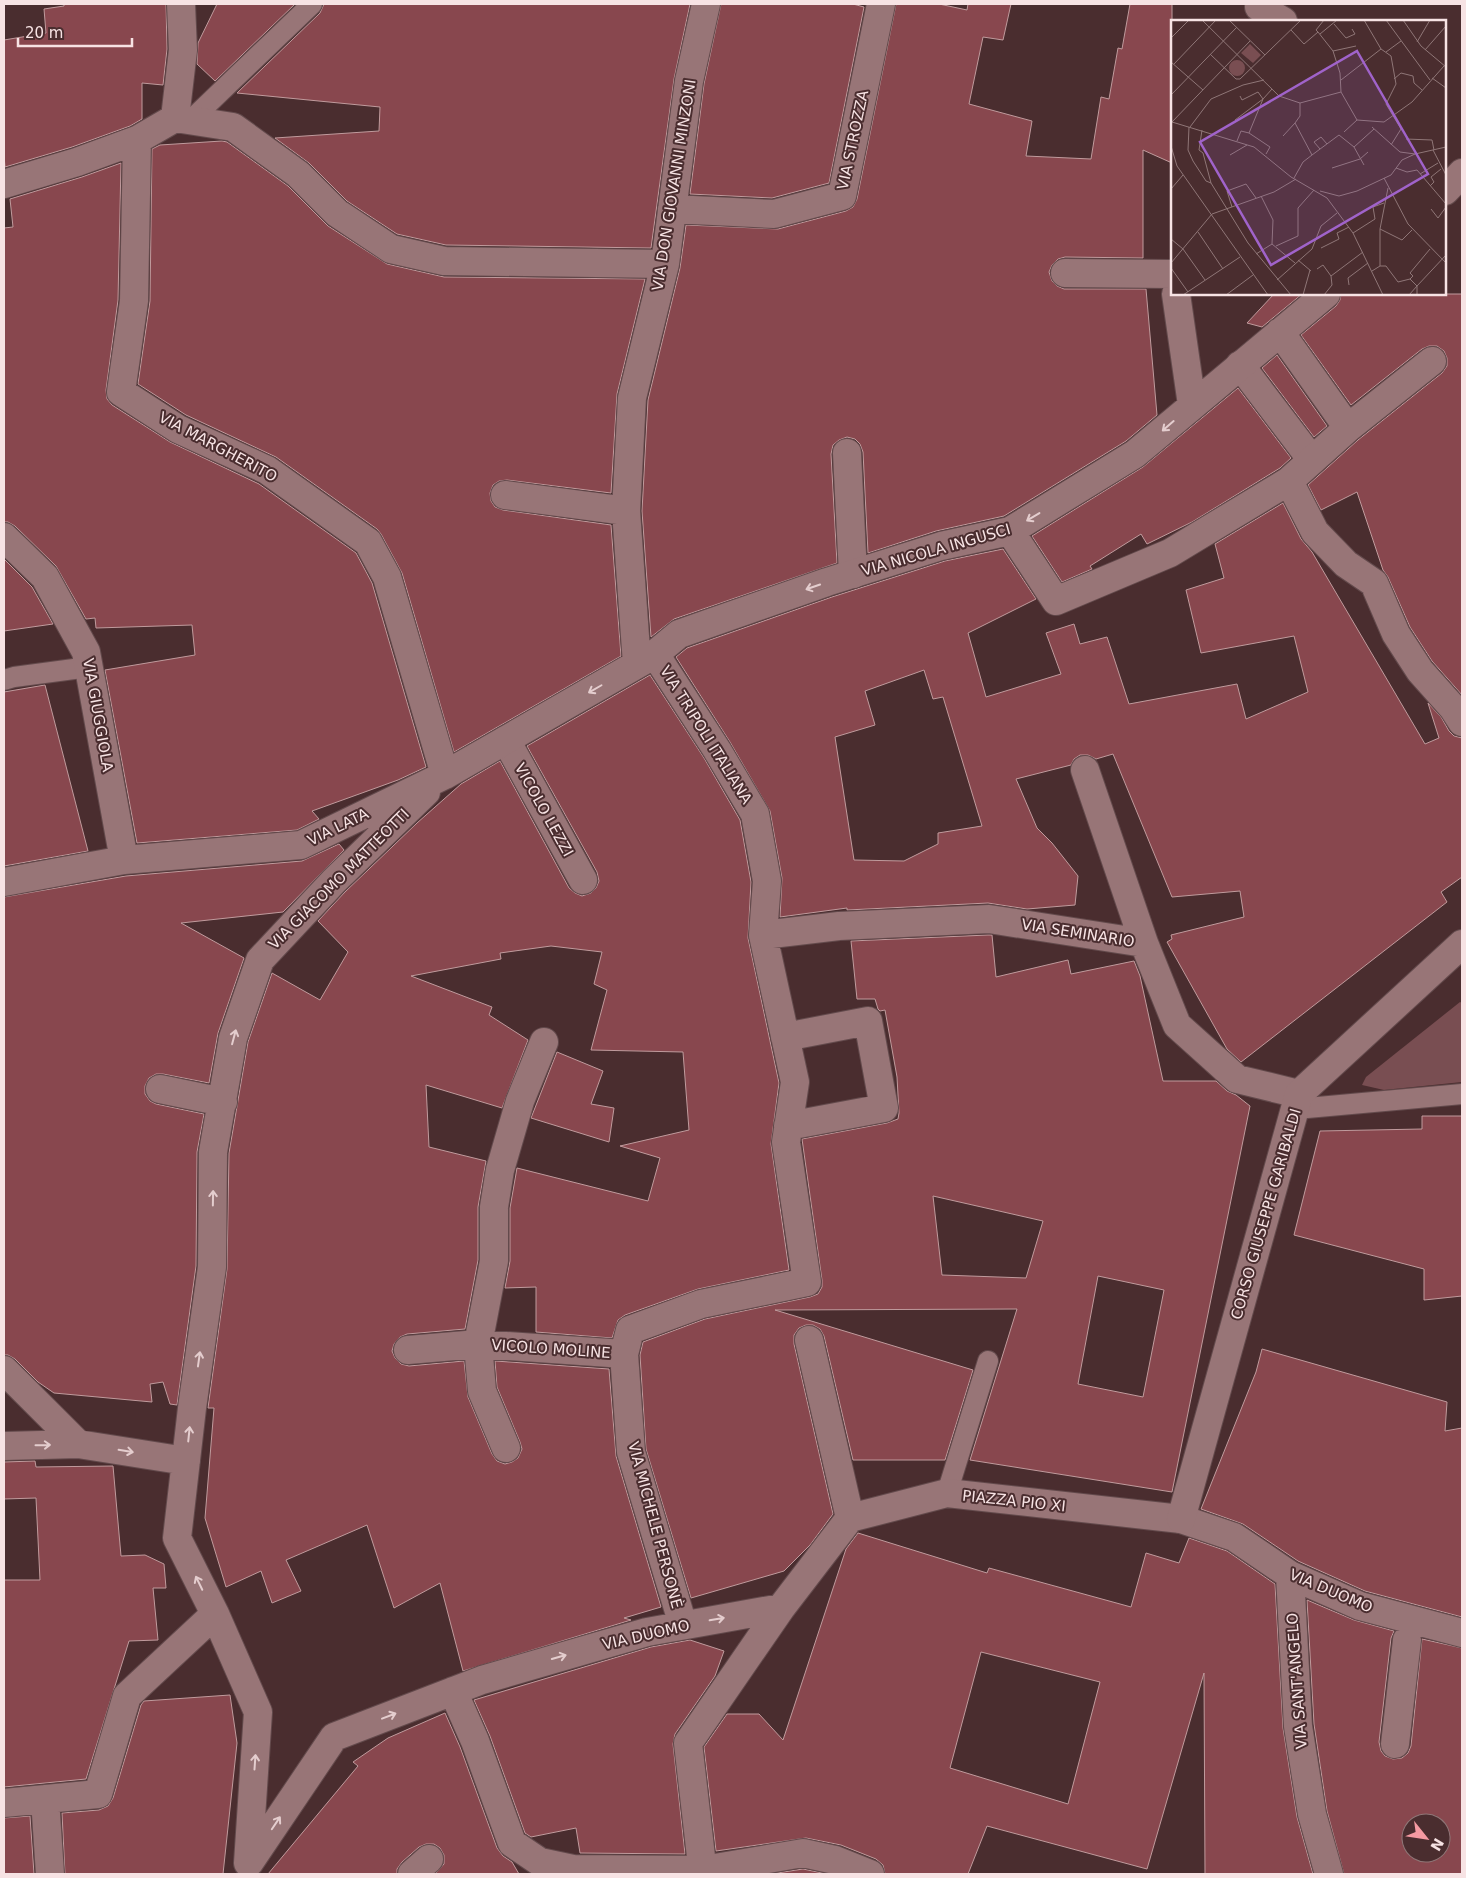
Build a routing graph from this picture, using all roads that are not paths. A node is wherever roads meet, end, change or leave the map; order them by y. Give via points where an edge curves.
1 (180, 4) edge
2 (312, 4) edge
3 (706, 4) edge
4 (881, 4) edge
5 (1260, 4) edge
6 (1280, 20) edge
7 (182, 119) junction
8 (137, 140) junction
9 (1462, 174) edge
10 (4, 184) edge
11 (1446, 190) edge
12 (672, 209) junction
13 (665, 264) junction
14 (1065, 273) dead end
15 (1171, 274) edge
16 (1176, 295) edge
17 (1325, 295) edge
18 (1280, 332) junction
19 (1432, 361) dead end
20 (1240, 365) junction
21 (1192, 405) junction
22 (1348, 428) junction
23 (847, 453) dead end
24 (1312, 460) junction
25 (1289, 481) junction
26 (505, 495) dead end
27 (626, 511) junction
28 (1010, 531) junction
29 (4, 537) edge
30 (853, 574) junction
31 (646, 659) junction
32 (89, 667) junction
33 (4, 680) edge
34 (1462, 722) edge
35 (506, 740) junction
36 (1085, 770) dead end
37 (445, 775) junction
38 (124, 860) junction
39 (583, 880) dead end
40 (4, 882) edge
41 (763, 935) junction
42 (1144, 943) junction
43 (1462, 944) edge
44 (785, 1037) junction
45 (544, 1042) dead end
46 (160, 1089) dead end
47 (1462, 1094) edge
48 (1297, 1101) junction
49 (222, 1102) junction
50 (787, 1134) junction
51 (809, 1340) dead end
52 (478, 1344) junction
53 (408, 1350) dead end
54 (624, 1354) junction
55 (988, 1361) dead end
56 (4, 1370) edge
57 (78, 1444) junction
58 (6, 1445) edge
59 (506, 1448) dead end
60 (186, 1461) junction
61 (947, 1493) junction
62 (850, 1518) junction
63 (1181, 1518) junction
64 (1290, 1575) junction
65 (781, 1608) junction
66 (215, 1614) junction
67 (683, 1625) junction
68 (1408, 1628) junction
69 (1462, 1632) edge
70 (455, 1697) junction
71 (1395, 1744) dead end
72 (45, 1799) junction
73 (4, 1803) edge
74 (246, 1869) edge
75 (703, 1872) edge
76 (50, 1874) edge
77 (870, 1874) edge
78 (1329, 1874) edge

1 - 7 street
2 - 7 lane
3 - 12 street, VIA DON GIOVANNI MINZONI via 689,81
4 - 12 street, VIA STROZZA via 842,196 774,214
5 - 6 street via 1259,7
7 - 8 street
7 - 13 street via 233,127 298,174 337,213 391,249 444,261
8 - 10 street
8 - 37 street, VIA MARGHERITO via 134,301 121,392 178,429 266,470 368,542 387,577
9 - 11 street
12 - 13 street, VIA DON GIOVANNI MINZONI
13 - 27 street, VIA DON GIOVANNI MINZONI via 632,398
14 - 15 street
16 - 21 street
17 - 18 street, VIA NICOLA INGUSCI
18 - 20 street, VIA NICOLA INGUSCI
18 - 22 street
19 - 22 street
20 - 21 street, VIA NICOLA INGUSCI
20 - 24 street
21 -> 28 street, VIA NICOLA INGUSCI via 1135,454
22 - 24 street
23 - 30 street
24 - 25 street
25 - 28 street via 1170,554 1056,600
25 - 34 street via 1315,532 1346,564 1374,584 1396,634 1420,671 1454,708
26 - 27 street
27 - 31 street, VIA DON GIOVANNI MINZONI
28 - 30 street, VIA NICOLA INGUSCI via 941,546
29 - 32 street, VIA GIUGGIOLA via 45,577 86,652
30 -> 31 street, VIA NICOLA INGUSCI via 679,634
31 -> 35 street, VIA LATA
31 - 41 street, VIA TRIPOLI ITALIANA via 717,750 755,814 767,881
32 - 33 lane
32 - 38 street, VIA GIUGGIOLA
35 - 37 street, VIA LATA
35 - 39 street, VICOLO LEZZI
36 - 42 street
37 - 38 street, VIA LATA via 301,845
49 -> 37 street, VIA GIACOMO MATTEOTTI via 233,1038 260,960 334,881
38 - 40 street, VIA LATA
41 - 42 street, VIA SEMINARIO via 839,926 989,919
41 - 44 street, VIA TRIPOLI ITALIANA
42 - 48 street, VIA SEMINARIO via 1177,1025 1237,1079
43 - 48 street, CORSO GIUSEPPE GARIBALDI
44 - 50 street, VIA TRIPOLI ITALIANA via 795,1082
44 - 50 street via 868,1021 884,1108
45 - 52 street, VICOLO MOLINE via 520,1101 500,1170 494,1207 494,1261
46 - 49 street
47 - 48 lane
48 - 63 street, CORSO GIUSEPPE GARIBALDI
60 -> 49 street, VIA GIACOMO MATTEOTTI via 212,1267 213,1152
50 - 54 street, VIA MICHELE PERSONÈ via 807,1282 701,1304 630,1330
51 - 62 street
52 - 53 street, VICOLO MOLINE
52 - 54 street, VICOLO MOLINE
52 - 59 street, VICOLO MOLINE via 482,1391
54 - 67 street, VIA MICHELE PERSONÈ via 631,1452
55 - 61 lane
56 - 57 street
58 -> 57 street
57 -> 60 street
66 -> 60 street, VIA GIACOMO MATTEOTTI via 177,1538
61 - 62 street, PIAZZA PIO XI
61 - 63 street, PIAZZA PIO XI
62 - 65 street
63 - 64 street, VIA DUOMO via 1234,1537
64 - 68 street, VIA DUOMO
64 - 78 street, VIA SANT'ANGELO via 1298,1726 1312,1814
67 -> 65 street, VIA DUOMO
65 - 75 street via 688,1743
66 - 72 street via 126,1696 98,1794
74 -> 66 street, VIA GIACOMO MATTEOTTI via 258,1712
70 -> 67 street, VIA DUOMO via 512,1671 647,1632
68 - 69 street, VIA DUOMO
68 - 71 street
74 -> 70 street, VIA DUOMO via 334,1737
70 - 75 street via 475,1741 512,1844 540,1862 574,1869
72 - 73 street
72 - 76 street
75 - 77 street via 803,1853 835,1860

